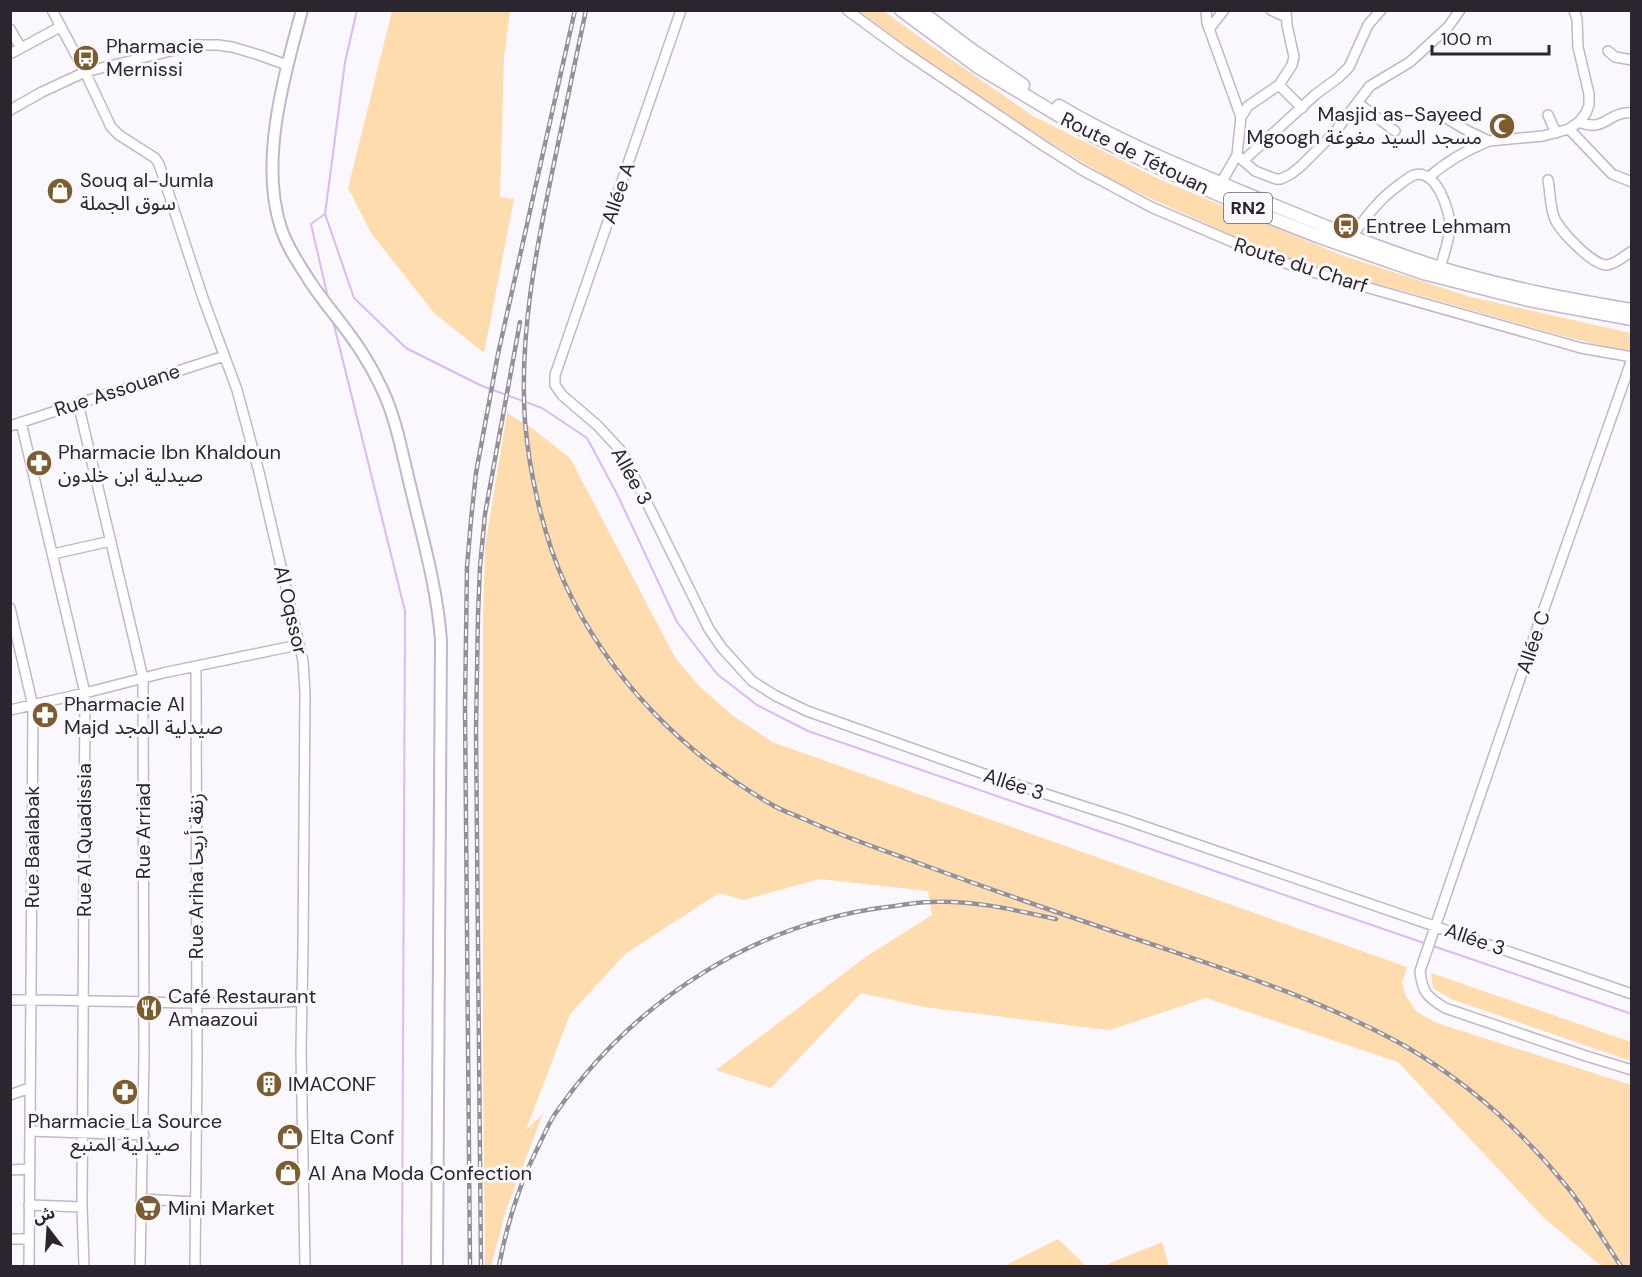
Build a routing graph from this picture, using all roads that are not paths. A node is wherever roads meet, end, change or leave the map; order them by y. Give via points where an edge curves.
1 (52, 10) edge
2 (302, 10) edge
3 (681, 10) edge
4 (847, 10) edge
5 (901, 10) edge
6 (919, 10) edge
7 (1206, 10) edge
8 (1224, 10) edge
9 (1271, 10) edge
10 (1381, 10) edge
11 (1460, 10) edge
12 (1574, 10) edge
13 (1286, 14) edge
14 (60, 27) junction
15 (10, 28) edge
16 (1209, 29) junction
17 (21, 48) junction
18 (1608, 51) dead end
19 (10, 54) edge
20 (1632, 60) edge
21 (287, 65) junction
22 (85, 72) junction
23 (1280, 85) junction
24 (1358, 103) junction
25 (1302, 108) junction
26 (10, 110) edge
27 (1632, 113) edge
28 (1548, 115) dead end
29 (1241, 117) junction
30 (1446, 118) dead end
31 (1579, 122) junction
32 (1569, 129) junction
33 (1395, 131) dead end
34 (1556, 133) junction
35 (1489, 141) junction
36 (1240, 158) junction
37 (1429, 177) junction
38 (1548, 180) dead end
39 (1632, 182) edge
40 (1221, 183) junction
41 (1352, 236) junction
42 (1632, 251) edge
43 (1440, 268) junction
44 (1632, 310) edge
45 (1632, 319) edge
46 (224, 356) junction
47 (1632, 358) edge
48 (555, 375) joint
49 (78, 403) junction
50 (21, 422) junction
51 (10, 426) edge
52 (111, 541) junction
53 (53, 554) junction
54 (10, 608) edge
55 (298, 645) junction
56 (196, 666) junction
57 (143, 678) junction
58 (85, 693) junction
59 (33, 706) junction
60 (10, 711) edge
61 (1434, 928) junction
62 (1632, 994) edge
63 (10, 1000) edge
64 (31, 1000) junction
65 (83, 1000) junction
66 (303, 1001) junction
67 (144, 1002) junction
68 (196, 1002) junction
69 (1632, 1070) edge
70 (29, 1088) junction
71 (10, 1095) edge
72 (30, 1131) junction
73 (83, 1132) junction
74 (144, 1135) junction
75 (29, 1169) junction
76 (10, 1170) edge
77 (142, 1199) junction
78 (194, 1202) junction
79 (29, 1205) junction
80 (82, 1207) junction
81 (10, 1239) edge
82 (28, 1239) junction
83 (29, 1266) edge
84 (84, 1266) edge
85 (140, 1266) edge
86 (195, 1266) edge
87 (305, 1266) edge
88 (437, 1266) edge

1 - 14 street, Al Oqssor
2 - 21 main road
3 - 48 street, Allée A
4 - 47 street, Route du Charf via 1044,146 1160,212 1316,273 1581,348
5 - 45 highway, Route de Tétouan / RN2 via 978,67 1094,136 1260,213 1423,273 1529,300
6 - 40 highway, Route de Tétouan / RN2 via 1064,110
7 - 16 street
8 - 16 street
9 - 13 street
10 - 25 street via 1368,25 1349,67
11 - 24 street via 1419,54 1370,86
12 - 31 street via 1589,94 1589,105
13 - 23 street via 1294,57
14 - 17 street
14 - 22 street, Al Oqssor
15 - 17 street
16 - 29 street
17 - 19 street
18 - 20 street
21 - 22 street via 232,47 205,44
21 - 88 main road via 273,150 272,188 281,229 311,282 367,359 384,392 400,444 439,616
22 - 26 street
22 - 46 street, Al Oqssor via 106,121 119,135 158,161
23 - 25 street
23 - 29 street via 1248,106
24 - 33 street
24 - 36 street via 1335,132 1287,176 1276,179 1255,171
25 - 36 street
27 - 31 street via 1619,114 1596,126
28 - 34 street
29 - 36 street
30 - 35 street
31 - 32 street
32 - 34 street
32 - 39 street via 1612,174
34 - 35 street
35 - 37 street
36 - 40 street
37 - 41 street via 1414,175 1385,195
37 - 43 street via 1444,200 1450,225
38 - 42 street via 1552,213 1574,244 1602,264 1610,264
40 - 41 highway, Route de Tétouan / RN2
41 - 43 highway, Route de Tétouan / RN2
43 - 44 highway, Route de Tétouan / RN2
46 - 49 street, Rue Assouane
46 - 55 street, Al Oqssor via 235,382 259,472
47 - 61 street, Allée C
48 - 61 street, Allée 3 via 555,385 562,395 622,452 709,629 752,681 807,711 884,739
49 - 50 street, Rue Assouane
49 - 52 street, Rue Arriad
50 - 51 street, Rue Assouane
50 - 53 street, Rue Al Quadissia
52 - 53 street
52 - 57 street, Rue Arriad
53 - 58 street, Rue Al Quadissia
54 - 59 street, Rue Baalabak
55 - 56 street
55 - 66 street, Al Oqssor via 305,693
56 - 57 street
56 - 68 street, Rue Ariha زنقة أريحا
57 - 58 street
57 - 67 street, Rue Arriad
58 - 59 street
58 - 65 street, Rue Al Quadissia
59 - 60 street
59 - 64 street, Rue Baalabak
61 - 62 street, Allée 3
61 - 69 street, Allée C via 1420,971 1425,993 1434,1001
63 - 64 street
64 - 65 street
64 - 70 street, Rue Baalabak
65 - 67 street
65 - 73 street, Rue Al Quadissia
66 - 68 street
66 - 87 street, Al Oqssor
67 - 68 street
67 - 74 street, Rue Arriad
68 - 78 street, Rue Ariha زنقة أريحا
70 - 71 street
70 - 72 street, Rue Baalabak
72 - 73 street
72 - 75 street, Rue Baalabak
73 - 74 street
73 - 80 street, Rue Al Quadissia
74 - 77 street, Rue Arriad
75 - 76 street
75 - 79 street, Rue Baalabak
77 - 78 street
77 - 85 street, Rue Arriad
78 - 86 street, Rue Ariha زنقة أريحا
79 - 80 street
79 - 82 street, Rue Baalabak
80 - 84 street, Rue Al Quadissia
81 - 82 street
82 - 83 street, Rue Baalabak

